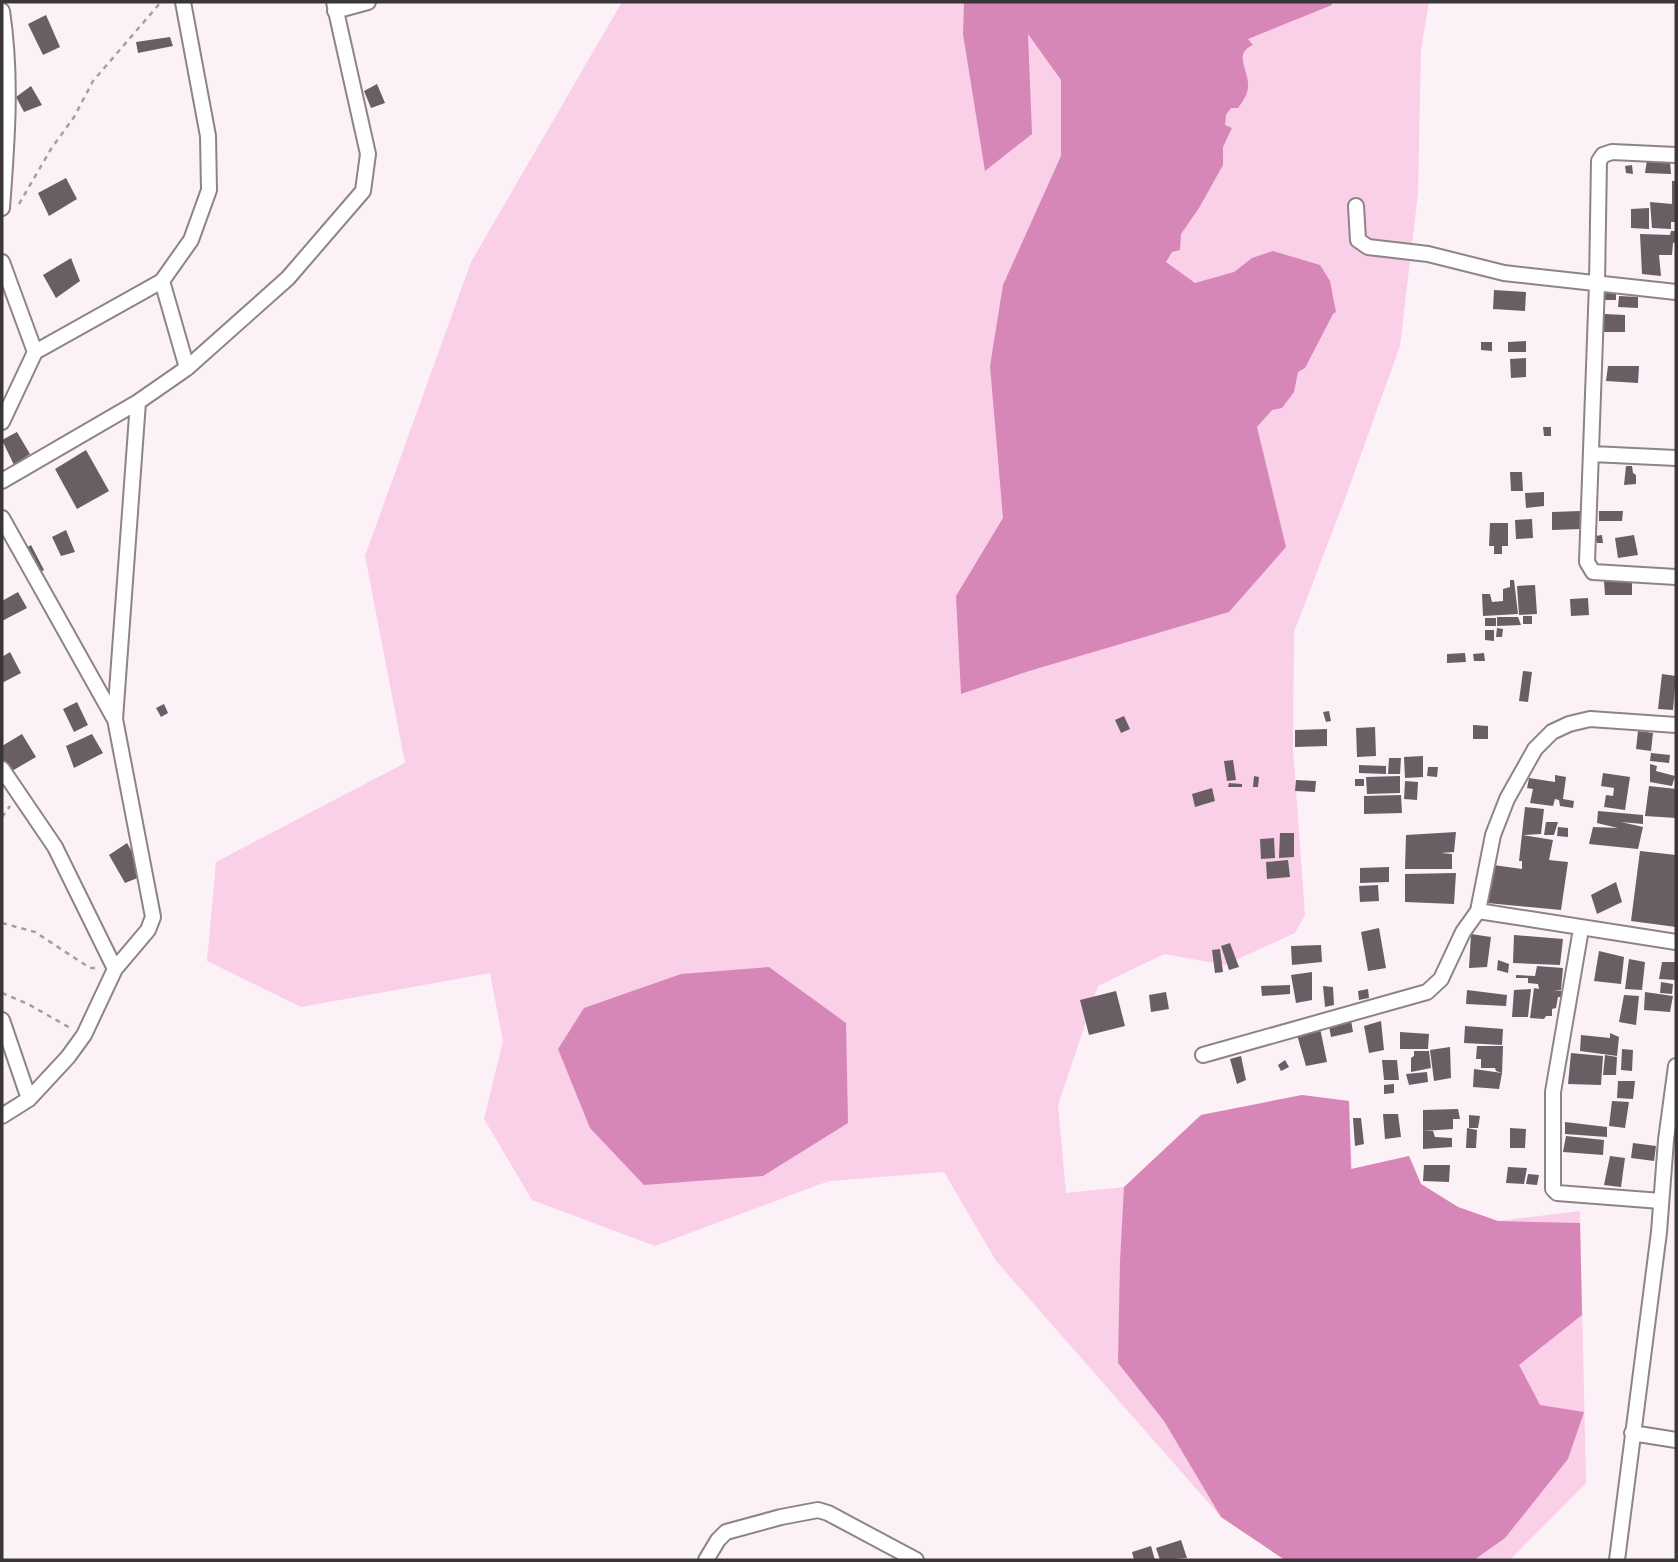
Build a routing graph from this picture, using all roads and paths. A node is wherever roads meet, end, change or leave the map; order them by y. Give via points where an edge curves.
1 (14, 2) edge
2 (161, 2) edge
3 (183, 2) edge
4 (368, 2) edge
5 (2, 5) edge
6 (335, 6) edge
7 (2, 11) edge
8 (1676, 155) edge
9 (1356, 205) dead end
10 (17, 207) dead end
11 (2, 208) edge
12 (2, 262) edge
13 (162, 281) junction
14 (1597, 283) junction
15 (1676, 292) edge
16 (35, 352) junction
17 (187, 368) junction
18 (138, 402) junction
19 (2, 422) edge
20 (1592, 454) junction
21 (1676, 458) edge
22 (2, 481) edge
23 (2, 518) edge
24 (1676, 577) edge
25 (115, 719) junction
26 (1676, 725) edge
27 (2, 769) edge
28 (1478, 911) junction
29 (2, 923) edge
30 (1581, 929) junction
31 (1676, 942) edge
32 (115, 969) junction
33 (2, 993) edge
34 (2, 1020) edge
35 (84, 1035) junction
36 (1203, 1055) dead end
37 (1676, 1066) edge
38 (29, 1099) junction
39 (2, 1115) edge
40 (1671, 1164) edge
41 (1661, 1201) junction
42 (1632, 1433) junction
43 (1676, 1440) edge
44 (706, 1560) edge
45 (916, 1560) edge
46 (1618, 1560) edge

1 - 5 street
2 - 10 path via 93,81
3 - 13 street via 208,136 209,190 191,240
4 - 6 street
6 - 17 street via 368,154 363,191 288,278
7 - 11 street via 9,121
8 - 14 street via 1612,152 1599,161
9 - 14 street via 1358,240 1368,247 1428,254 1504,272
12 - 16 street
13 - 16 street
13 - 17 street
14 - 15 street
14 - 20 street
16 - 19 street
17 - 18 street
18 - 22 street
18 - 25 street
20 - 21 street
20 - 24 street via 1589,568 1593,572
23 - 25 street
25 - 32 street via 153,917 148,930
26 - 28 street via 1590,719 1552,732 1535,749 1507,799 1493,835
27 - 32 street via 55,847
28 - 30 street
28 - 36 street via 1441,979 1427,992
29 - 32 path via 35,932 90,968
30 - 31 street
30 - 41 street via 1553,1092 1553,1189 1557,1193
32 - 35 street
33 - 35 path
34 - 38 street
35 - 38 street
37 - 40 street
38 - 39 street
40 - 41 street
41 - 42 street
42 - 43 street
42 - 46 street
44 - 45 street via 726,1532 810,1510 828,1513

